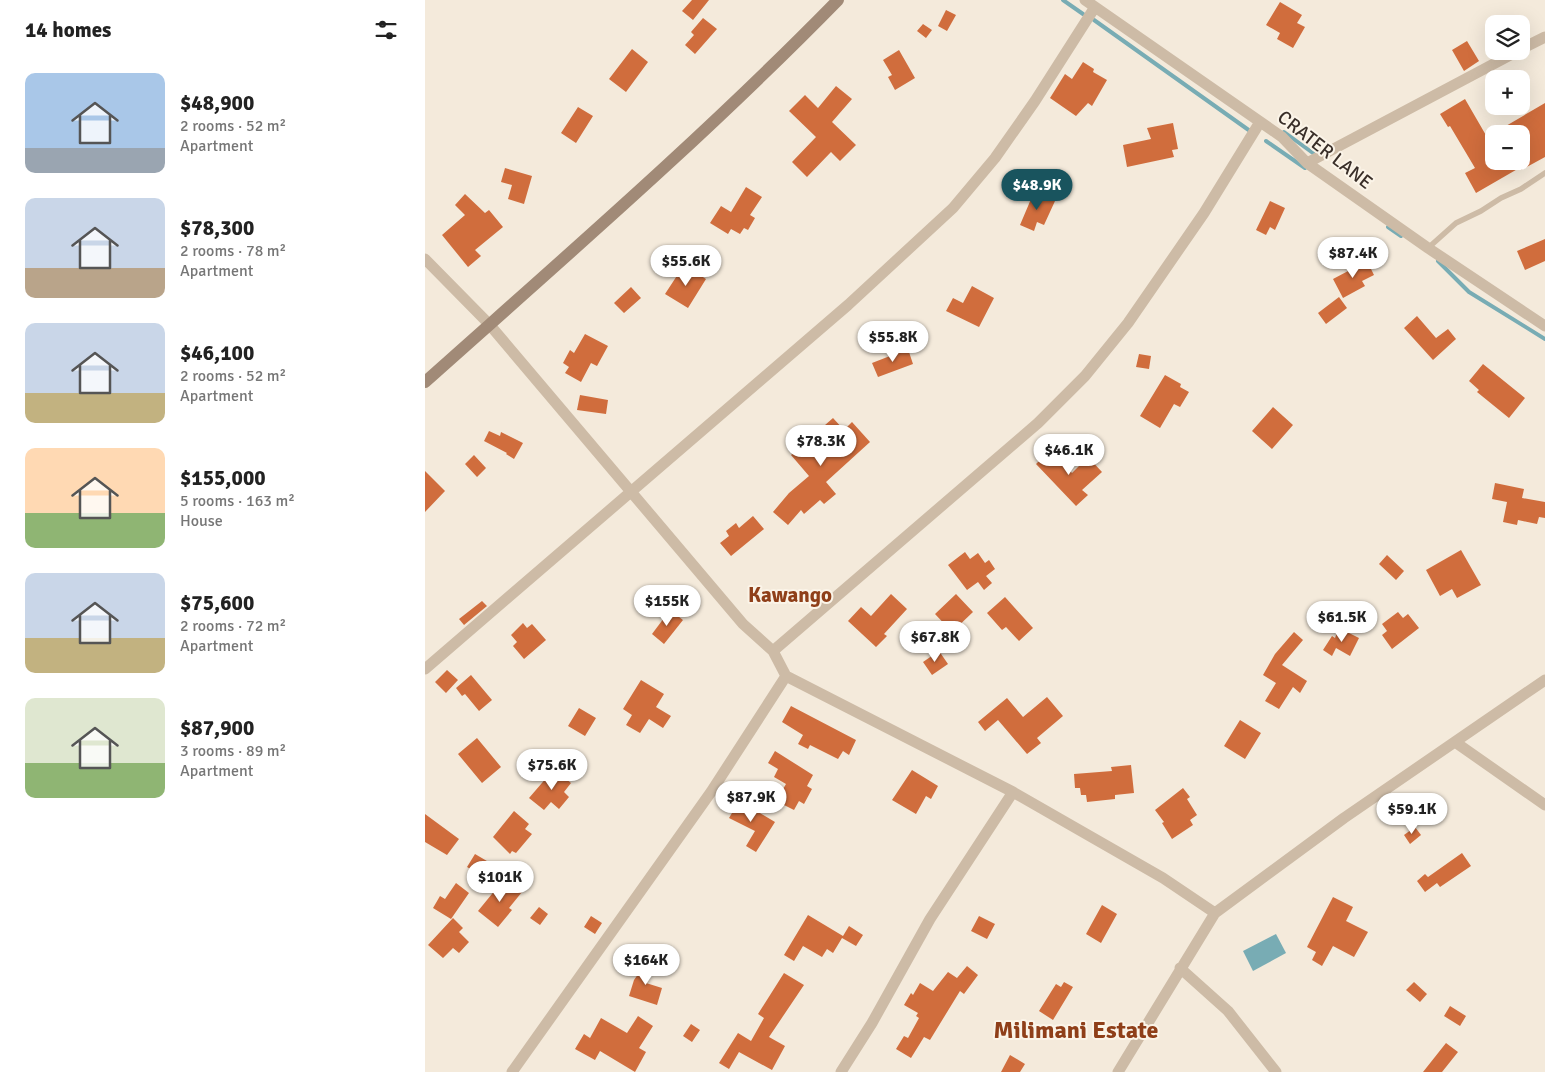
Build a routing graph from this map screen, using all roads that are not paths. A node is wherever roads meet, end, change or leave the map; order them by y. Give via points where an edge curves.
1 (837, 0) edge
2 (1090, 3) edge
3 (1545, 37) edge
4 (1530, 44) edge
5 (1501, 60) edge
6 (1260, 122) junction
7 (1307, 163) junction
8 (1545, 173) edge
9 (1428, 248) junction
10 (425, 259) edge
11 (489, 324) junction
12 (1545, 326) edge
13 (425, 382) edge
14 (631, 492) junction
15 (773, 651) junction
16 (425, 669) edge
17 (786, 676) junction
18 (1545, 680) edge
19 (1455, 742) junction
20 (1013, 792) junction
21 (1545, 804) edge
22 (1215, 913) junction
23 (1180, 968) junction
24 (511, 1072) edge
25 (841, 1072) edge
26 (1118, 1072) edge
27 (1276, 1072) edge

1 - 11 street via 606,222
2 - 6 street, CRATER LANE
2 - 14 street via 1035,101 995,158 953,208 848,305
3 - 4 street
5 - 7 street
6 - 7 street, CRATER LANE
6 - 15 street via 1198,221 1117,337 1085,376 1038,423
7 - 9 street, CRATER LANE
8 - 9 lane via 1456,223
9 - 12 street, CRATER LANE
10 - 11 street
11 - 13 street
11 - 14 street
14 - 15 street via 743,624
14 - 16 street
15 - 17 street
17 - 20 street
17 - 24 street via 711,792
18 - 19 street
19 - 21 street
19 - 22 street via 1344,818
20 - 22 street via 1163,878
20 - 25 street via 930,919
22 - 23 street
23 - 26 street
23 - 27 street via 1228,1011

